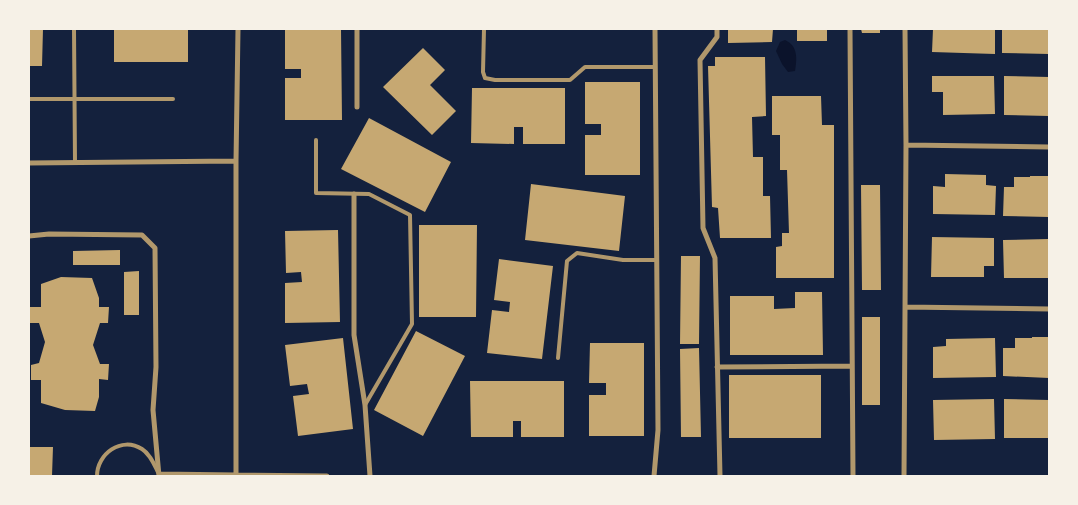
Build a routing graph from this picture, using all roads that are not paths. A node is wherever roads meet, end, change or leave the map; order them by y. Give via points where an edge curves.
1 (74, 29) edge
2 (238, 29) edge
3 (357, 29) edge
4 (484, 29) edge
5 (655, 29) edge
6 (717, 29) edge
7 (850, 29) edge
8 (905, 29) edge
9 (655, 67) junction
10 (29, 99) edge
11 (75, 99) junction
12 (173, 99) dead end
13 (357, 107) dead end
14 (316, 140) dead end
15 (906, 145) junction
16 (1049, 147) edge
17 (236, 161) junction
18 (75, 162) junction
19 (29, 163) edge
20 (354, 194) junction
21 (29, 236) edge
22 (656, 260) junction
23 (905, 306) junction
24 (1049, 310) edge
25 (558, 358) dead end
26 (852, 366) junction
27 (717, 367) junction
28 (364, 405) junction
29 (97, 476) edge
30 (159, 476) edge
31 (236, 476) edge
32 (327, 476) edge
33 (370, 476) edge
34 (654, 476) edge
35 (720, 476) edge
36 (853, 476) edge
37 (904, 476) edge

1 - 11 lane
2 - 17 street
3 - 13 street
4 - 9 lane via 482,72 485,78 570,80 585,67
5 - 9 street
6 - 27 street via 717,37 700,60 703,228 715,258
7 - 26 street
8 - 15 street
9 - 22 street
10 - 11 lane
11 - 12 lane
11 - 18 lane
14 - 20 lane via 316,193
15 - 16 street
15 - 23 street
17 - 18 street
17 - 31 street
18 - 19 street
20 - 28 street via 354,335
20 - 28 lane via 369,194 410,215 412,324
21 - 30 street via 142,235 155,248 153,410
22 - 25 lane via 623,260 577,253 567,261
22 - 34 street via 658,430
23 - 24 street
23 - 37 street
26 - 27 street
26 - 36 street
27 - 35 street
28 - 33 street
29 - 30 lane via 105,453 123,445 142,449
30 - 31 street
31 - 32 street

